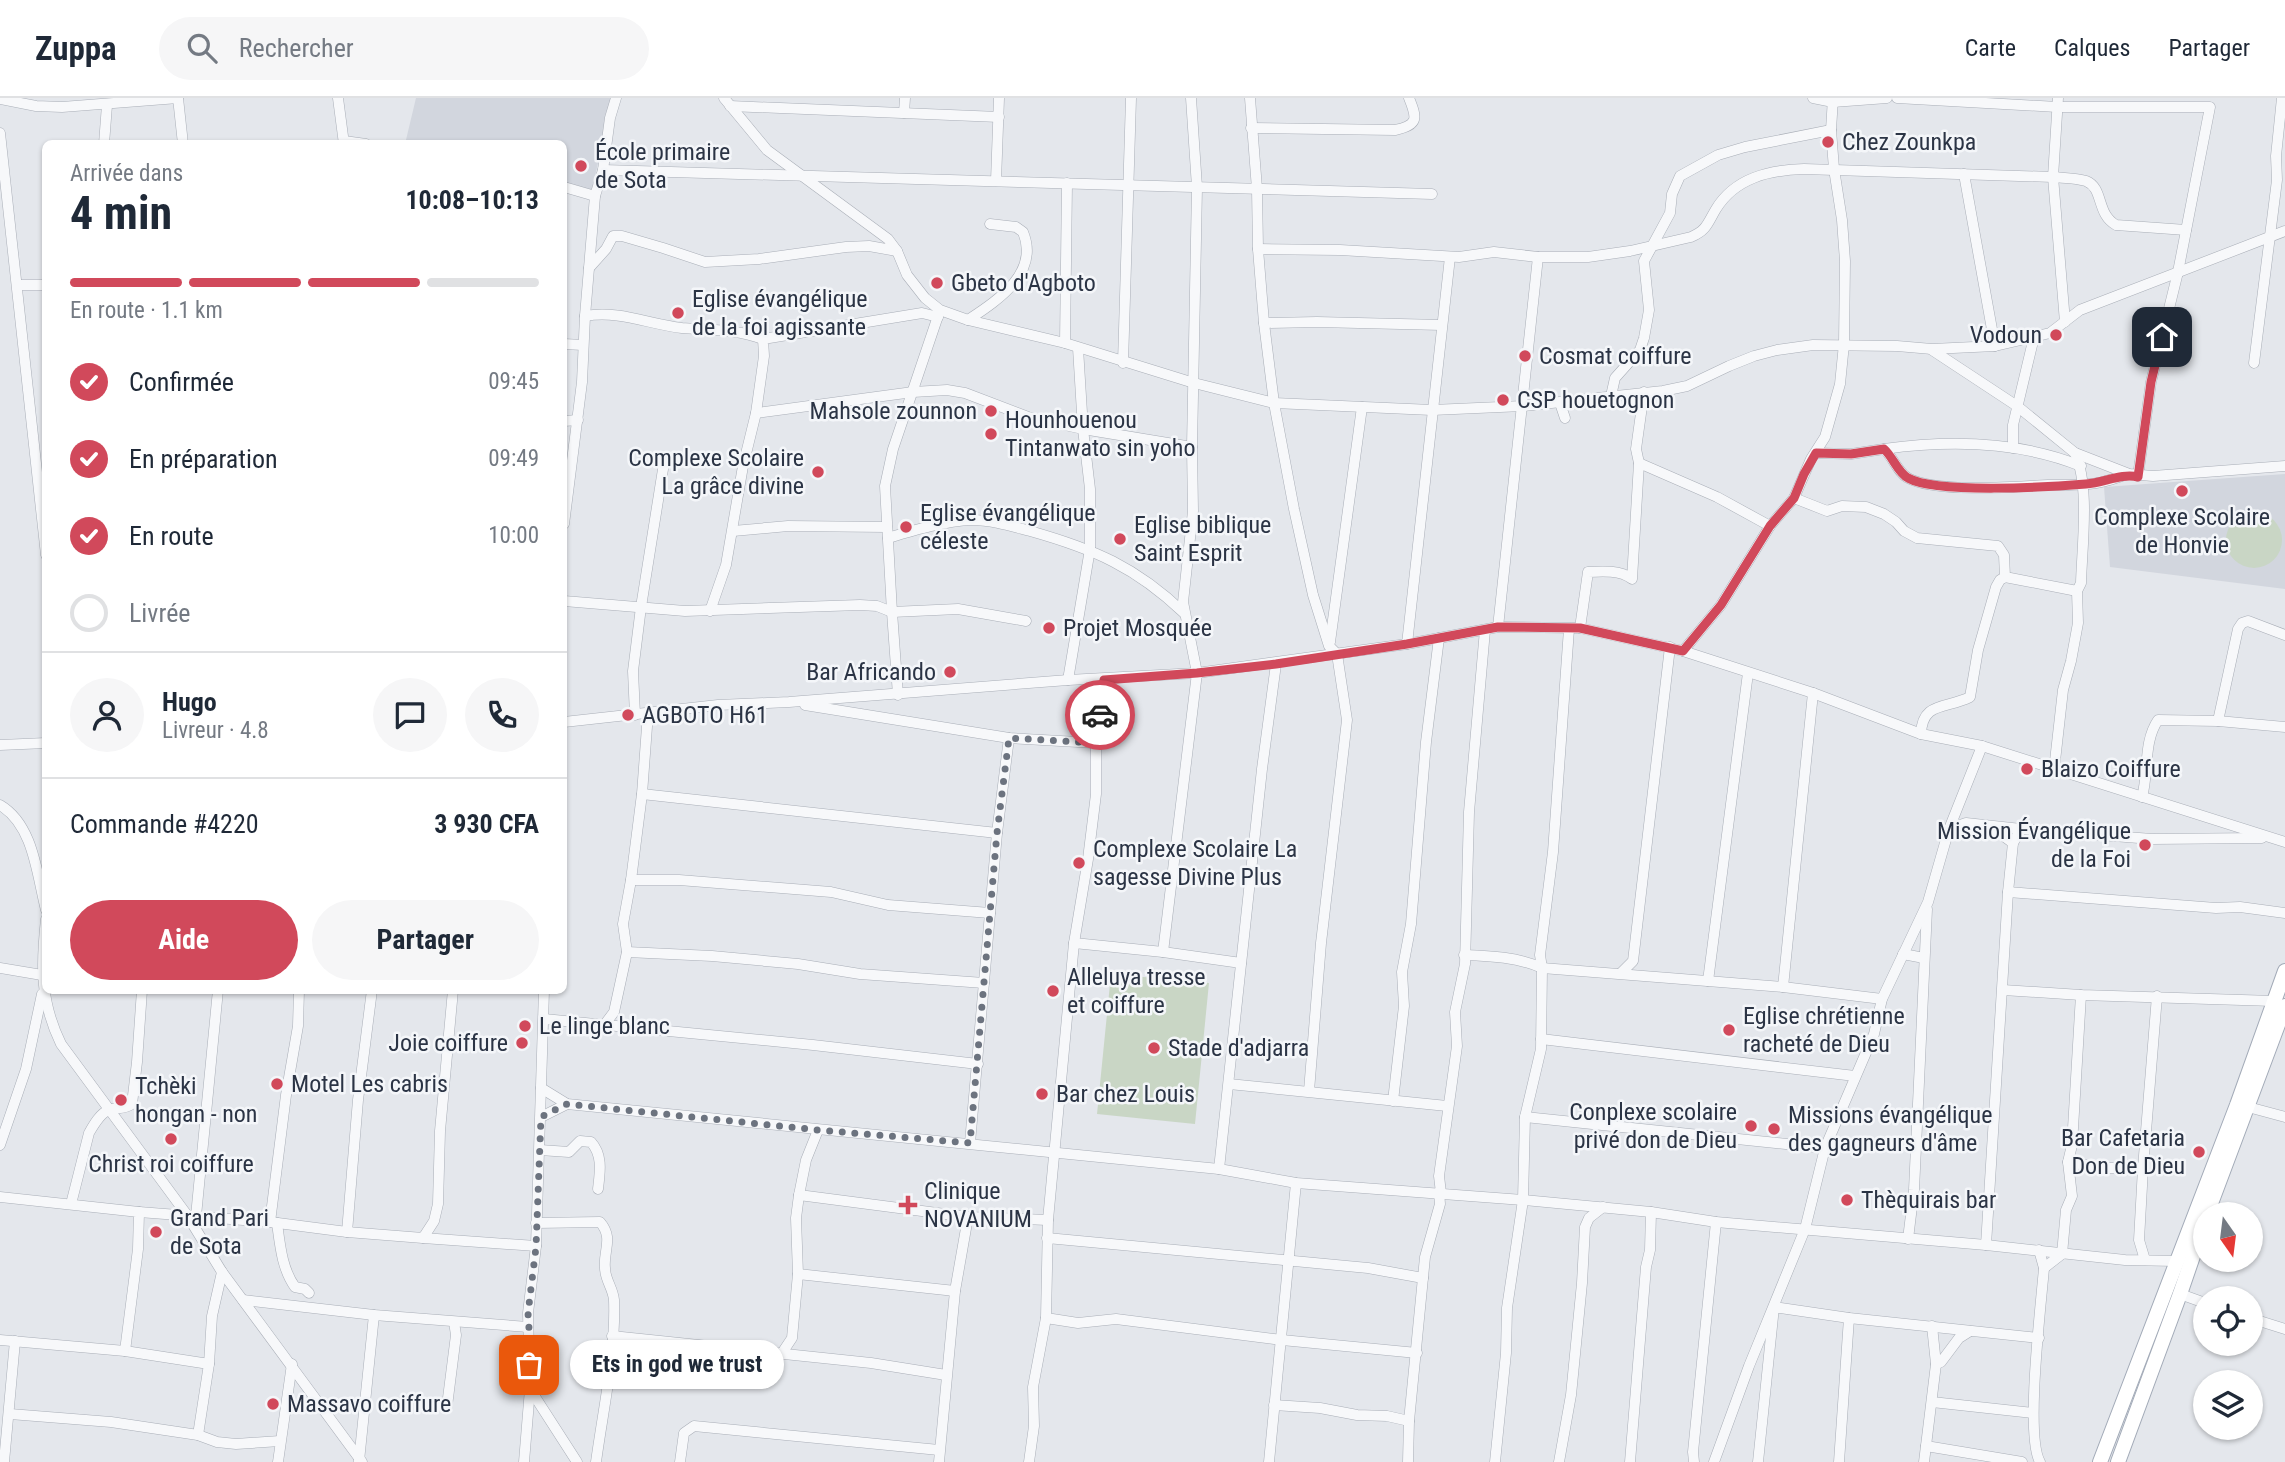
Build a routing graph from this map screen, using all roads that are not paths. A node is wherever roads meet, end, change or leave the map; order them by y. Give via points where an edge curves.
1 (178, 98) edge
2 (338, 98) edge
3 (616, 98) edge
4 (905, 98) edge
5 (999, 98) edge
6 (1131, 98) edge
7 (1191, 98) edge
8 (1250, 98) edge
9 (1409, 98) edge
10 (1813, 98) edge
11 (1887, 98) edge
12 (1897, 98) edge
13 (2282, 98) edge
14 (0, 99) edge
15 (1833, 100) edge
16 (727, 102) edge
17 (2057, 102) edge
18 (107, 105) junction
19 (904, 113) junction
20 (999, 117) junction
21 (1251, 128) junction
22 (1831, 130) junction
23 (0, 133) edge
24 (104, 140) edge
25 (183, 140) edge
26 (344, 140) edge
27 (1834, 169) junction
28 (603, 170) junction
29 (1964, 174) junction
30 (805, 176) junction
31 (2053, 177) junction
32 (996, 181) junction
33 (1067, 183) junction
34 (1129, 185) junction
35 (1197, 187) junction
36 (567, 188) edge
37 (1257, 189) junction
38 (1432, 194) dead end
39 (595, 196) junction
40 (5, 222) edge
41 (990, 224) dead end
42 (2186, 230) junction
43 (2285, 231) edge
44 (2269, 238) junction
45 (1654, 245) junction
46 (1258, 249) junction
47 (897, 251) junction
48 (1450, 257) junction
49 (1538, 257) junction
50 (589, 268) junction
51 (2178, 272) junction
52 (18, 285) junction
53 (42, 285) edge
54 (939, 313) junction
55 (585, 316) junction
56 (968, 320) junction
57 (2065, 322) junction
58 (1264, 323) junction
59 (1442, 325) junction
60 (2034, 337) junction
61 (763, 338) junction
62 (1065, 343) junction
63 (567, 344) edge
64 (1844, 344) junction
65 (583, 345) junction
66 (1995, 346) junction
67 (1078, 348) junction
68 (1932, 349) junction
69 (1124, 363) junction
70 (2254, 363) dead end
71 (1194, 383) junction
72 (913, 392) junction
73 (1644, 392) junction
74 (1611, 397) junction
75 (1274, 403) junction
76 (1560, 403) junction
77 (2017, 405) junction
78 (1523, 406) junction
79 (1362, 407) junction
80 (1432, 410) junction
81 (756, 413) junction
82 (1565, 418) dead end
83 (578, 420) junction
84 (567, 421) edge
85 (1083, 429) junction
86 (1192, 447) junction
87 (2013, 448) junction
88 (1884, 449) junction
89 (1816, 453) junction
90 (2076, 453) junction
91 (664, 463) dead end
92 (1640, 463) junction
93 (2081, 466) junction
94 (2285, 466) edge
95 (2134, 475) junction
96 (2084, 484) junction
97 (1794, 498) junction
98 (567, 502) edge
99 (42, 525) edge
100 (1770, 526) junction
101 (733, 531) junction
102 (888, 532) junction
103 (1090, 550) junction
104 (2005, 578) junction
105 (2077, 591) junction
106 (567, 601) edge
107 (641, 607) junction
108 (710, 611) junction
109 (892, 612) junction
110 (1184, 613) junction
111 (1026, 621) dead end
112 (1498, 627) junction
113 (1575, 629) junction
114 (1485, 630) junction
115 (2285, 635) edge
116 (1439, 638) junction
117 (1407, 644) junction
118 (1670, 647) junction
119 (1333, 650) junction
120 (1683, 651) junction
121 (1276, 664) junction
122 (1197, 673) junction
123 (1748, 673) junction
124 (1068, 680) junction
125 (1104, 680) junction
126 (1813, 693) junction
127 (898, 695) junction
128 (789, 702) junction
129 (648, 713) junction
130 (635, 715) junction
131 (2218, 721) junction
132 (567, 722) edge
133 (2285, 727) edge
134 (1921, 734) junction
135 (1009, 738) junction
136 (42, 743) edge
137 (1096, 743) junction
138 (0, 745) edge
139 (1982, 746) junction
140 (2054, 770) junction
141 (642, 794) junction
142 (2142, 797) junction
143 (0, 805) edge
144 (1957, 807) junction
145 (1966, 823) junction
146 (1990, 827) junction
147 (1949, 829) junction
148 (2021, 829) junction
149 (997, 833) junction
150 (2273, 838) junction
151 (2285, 842) edge
152 (2013, 843) junction
153 (631, 880) junction
154 (2008, 892) junction
155 (42, 895) edge
156 (1928, 902) junction
157 (990, 913) junction
158 (2285, 913) edge
159 (1074, 943) junction
160 (627, 952) junction
161 (1163, 952) junction
162 (1903, 954) junction
163 (1924, 958) junction
164 (1464, 959) junction
165 (1633, 961) junction
166 (1241, 963) junction
167 (0, 968) edge
168 (1542, 968) junction
169 (2285, 971) edge
170 (1621, 973) junction
171 (42, 975) edge
172 (1638, 976) junction
173 (1708, 981) junction
174 (984, 983) junction
175 (1783, 987) junction
176 (2003, 989) junction
177 (42, 994) edge
178 (44, 994) edge
179 (142, 994) edge
180 (218, 994) edge
181 (299, 994) edge
182 (371, 994) edge
183 (453, 994) edge
184 (544, 994) edge
185 (2081, 995) junction
186 (2157, 996) junction
187 (1882, 999) junction
188 (2279, 1004) edge
189 (544, 1019) junction
190 (605, 1024) junction
191 (1541, 1039) junction
192 (978, 1064) junction
193 (1855, 1076) junction
194 (1230, 1084) junction
195 (541, 1088) junction
196 (1309, 1091) junction
197 (1393, 1101) junction
198 (567, 1104) junction
199 (1447, 1105) junction
200 (2248, 1107) junction
201 (109, 1110) junction
202 (541, 1117) junction
203 (1525, 1117) junction
204 (2285, 1117) edge
205 (818, 1130) junction
206 (1, 1141) edge
207 (970, 1143) junction
208 (1825, 1148) junction
209 (540, 1150) junction
210 (1055, 1153) junction
211 (2068, 1162) junction
212 (2143, 1168) junction
213 (1219, 1169) junction
214 (1439, 1177) junction
215 (1296, 1182) junction
216 (0, 1187) edge
217 (598, 1189) dead end
218 (1426, 1192) junction
219 (1440, 1193) junction
220 (1454, 1194) junction
221 (799, 1195) junction
222 (2, 1197) edge
223 (1523, 1200) junction
224 (2212, 1202) edge
225 (71, 1204) junction
226 (1440, 1204) junction
227 (1603, 1207) junction
228 (139, 1212) junction
229 (1651, 1212) junction
230 (191, 1215) junction
231 (968, 1217) junction
232 (1048, 1220) junction
233 (273, 1222) junction
234 (1716, 1222) junction
235 (536, 1223) junction
236 (1805, 1229) junction
237 (347, 1232) junction
238 (423, 1238) junction
239 (1047, 1238) junction
240 (1908, 1239) junction
241 (1986, 1245) junction
242 (536, 1247) junction
243 (2140, 1247) junction
244 (2039, 1250) junction
245 (2062, 1254) junction
246 (2193, 1256) edge
247 (1290, 1260) junction
248 (2125, 1260) junction
249 (2146, 1260) junction
250 (2176, 1261) junction
251 (2044, 1268) junction
252 (222, 1272) junction
253 (798, 1274) junction
254 (1423, 1278) junction
255 (954, 1292) junction
256 (309, 1293) dead end
257 (2180, 1294) junction
258 (2193, 1299) edge
259 (243, 1300) junction
260 (1774, 1307) junction
261 (374, 1315) junction
262 (1046, 1318) junction
263 (1849, 1318) junction
264 (454, 1322) junction
265 (2263, 1322) edge
266 (1932, 1326) junction
267 (528, 1327) junction
268 (1950, 1328) junction
269 (2285, 1329) edge
270 (1970, 1330) junction
271 (612, 1336) junction
272 (792, 1338) junction
273 (2039, 1338) junction
274 (0, 1339) edge
275 (1282, 1340) junction
276 (15, 1341) junction
277 (1955, 1343) junction
278 (125, 1351) junction
279 (782, 1353) junction
280 (1417, 1353) junction
281 (799, 1355) junction
282 (209, 1364) junction
283 (292, 1364) junction
284 (1936, 1364) junction
285 (946, 1375) junction
286 (530, 1389) junction
287 (1932, 1402) junction
288 (1274, 1405) junction
289 (447, 1406) dead end
290 (2034, 1413) junction
291 (10, 1414) junction
292 (1409, 1421) junction
293 (198, 1435) junction
294 (280, 1441) junction
295 (1926, 1446) junction
296 (939, 1451) junction
297 (360, 1461) edge
298 (4, 1462) edge
299 (278, 1462) edge
300 (524, 1462) edge
301 (578, 1462) edge
302 (596, 1462) edge
303 (680, 1462) edge
304 (939, 1462) edge
305 (1029, 1462) edge
306 (1269, 1462) edge
307 (1408, 1462) edge
308 (1495, 1462) edge
309 (1559, 1462) edge
310 (1630, 1462) edge
311 (1695, 1462) edge
312 (1714, 1462) edge
313 (1758, 1462) edge
314 (1839, 1462) edge
315 (1924, 1462) edge
316 (2022, 1462) edge
317 (2040, 1462) edge
318 (2100, 1462) edge
319 (2118, 1462) edge

1 - 18 street
1 - 25 street
2 - 26 street
3 - 28 street
4 - 19 street
5 - 20 street
6 - 34 street
7 - 35 street
8 - 21 street
9 - 21 street via 1414,122 1395,131
10 - 15 street
11 - 15 street
12 - 17 street
13 - 44 street
14 - 18 street via 36,106
15 - 22 street
16 - 19 street
16 - 30 street via 767,150
17 - 31 street
17 - 42 street via 2210,107
18 - 24 street
19 - 20 street
20 - 32 street
21 - 37 street
22 - 27 street
22 - 45 street via 1718,155 1681,176
23 - 40 street
27 - 29 street
27 - 45 street via 1783,169 1753,178 1733,188 1703,232
27 - 64 street via 1845,261
28 - 30 street
28 - 39 street
29 - 31 street
29 - 66 street
30 - 32 street
30 - 47 street via 878,230
31 - 42 street via 2087,181 2098,193 2103,214 2116,225
31 - 57 street
32 - 33 street
33 - 34 street
33 - 62 street
34 - 35 street
34 - 69 street
35 - 37 street
35 - 71 street
36 - 39 street
37 - 38 street
37 - 46 street
39 - 50 street
40 - 52 street
41 - 56 street via 1023,232 1024,268 1017,281
42 - 51 street
43 - 44 street
44 - 51 street
44 - 70 street
45 - 49 street via 1588,257
45 - 74 street via 1644,261 1649,310 1644,338 1640,350 1615,378
46 - 48 street
46 - 58 street
47 - 50 street via 846,247 705,262 613,236
47 - 54 street via 914,287
48 - 49 street via 1494,252
48 - 59 street
49 - 78 street
50 - 55 street
51 - 57 street via 2080,310
51 - 95 street
52 - 53 street
52 - 99 street
54 - 56 street
54 - 61 street
54 - 72 street
55 - 61 street via 608,313
55 - 65 street
56 - 62 street
57 - 60 street
58 - 59 street
58 - 75 street
59 - 80 street
60 - 66 street
60 - 77 street
61 - 81 street
62 - 67 street
63 - 65 street
64 - 68 street
64 - 73 street via 1777,350 1687,386
64 - 89 street via 1840,384
65 - 83 street
66 - 68 street
67 - 69 street
67 - 85 street
68 - 77 street
69 - 71 street
71 - 75 street
71 - 86 street
72 - 81 street
72 - 85 street via 965,393 1028,417
72 - 102 street via 887,474
73 - 74 street
73 - 92 street via 1636,449
74 - 76 street
75 - 79 street
75 - 119 street via 1313,596
76 - 78 street
76 - 82 street
77 - 87 street
77 - 90 street
78 - 80 street
78 - 112 street
79 - 80 street
79 - 119 street
80 - 117 street
81 - 101 street
83 - 84 street
83 - 98 street
85 - 86 street
85 - 103 street via 1090,489
86 - 110 street via 1193,511
87 - 88 street via 1941,444
87 - 93 street via 2055,455
88 - 89 street
88 - 96 street via 1905,477 1918,483 1998,488
89 - 97 street
90 - 93 street
90 - 95 street
91 - 107 street
92 - 100 street
92 - 113 street via 1632,579 1619,573 1588,572
93 - 96 street
94 - 95 street
95 - 96 street
96 - 105 street
97 - 100 street
97 - 104 street via 1827,511 1866,507 1917,538 1998,546 2004,555
100 - 120 street via 1721,605
101 - 102 street via 788,526
101 - 108 street
102 - 103 street via 972,520 999,522
102 - 109 street
103 - 110 street via 1144,580
103 - 124 street
104 - 105 street
104 - 134 street via 1996,587 1970,697 1927,713
105 - 140 street via 2078,623 2063,690
106 - 107 street
107 - 108 street
107 - 130 street via 633,671
108 - 109 street via 860,605
109 - 111 street via 958,609
109 - 127 street
110 - 122 street
112 - 113 street
112 - 114 street
113 - 118 street
113 - 168 street
114 - 116 street
114 - 164 street via 1469,812
115 - 131 street via 2248,621 2242,623
116 - 117 street
116 - 197 street via 1411,924 1402,972 1404,1006
117 - 119 street
118 - 120 street
118 - 165 street
119 - 121 street
119 - 196 street via 1346,720
120 - 123 street
121 - 122 street
121 - 166 street
122 - 125 street
122 - 161 street
123 - 126 street
123 - 173 street
124 - 125 street
124 - 127 street
125 - 137 street
126 - 134 street
126 - 175 street
127 - 128 street
128 - 129 street
128 - 135 street
129 - 130 street
129 - 141 street
130 - 132 street
131 - 133 street
131 - 142 street via 2156,722 2148,741
134 - 139 street
135 - 137 street
135 - 149 street
136 - 138 street
137 - 159 street via 1093,820
139 - 140 street
139 - 144 street
140 - 142 street
141 - 149 street
141 - 153 street
142 - 150 street
143 - 155 street via 25,833
144 - 145 street
144 - 147 street
145 - 146 street
145 - 147 street
146 - 148 street
146 - 152 street
147 - 156 street
148 - 150 street via 2152,839
148 - 152 street
149 - 157 street
150 - 151 street
152 - 154 street
153 - 157 street via 831,892 888,905
153 - 160 street via 623,924
154 - 158 street
154 - 176 street
156 - 162 street
156 - 163 street
157 - 174 street
159 - 161 street
159 - 210 street
160 - 174 street
160 - 190 street via 614,1012
161 - 166 street
162 - 163 street
162 - 187 street
163 - 240 street
164 - 168 street via 1477,955
164 - 199 street
165 - 170 street
165 - 172 street
166 - 194 street
167 - 171 street
168 - 170 street
168 - 191 street
169 - 188 main road
170 - 172 street
172 - 173 street
173 - 175 street
174 - 192 street
175 - 187 street
176 - 185 street
176 - 241 street
177 - 206 street via 26,1069
178 - 201 street via 61,1044
179 - 201 street via 132,1104
180 - 230 street
181 - 233 street
182 - 237 street
183 - 238 street via 438,1204
184 - 189 street
185 - 186 street
185 - 211 street
186 - 188 street
186 - 212 street
187 - 193 street via 1874,1034
188 - 200 main road
188 - 250 main road
189 - 190 street
189 - 195 street
190 - 192 street
191 - 193 street
191 - 203 street
192 - 207 street
193 - 208 street
194 - 196 street
194 - 213 street
195 - 198 street
195 - 202 street
196 - 197 street
197 - 199 street
198 - 202 street
198 - 205 street
199 - 214 street
200 - 204 street
200 - 224 main road
201 - 225 street via 89,1133
201 - 230 street
202 - 209 street
203 - 208 street
203 - 223 street
205 - 207 street
205 - 221 street
207 - 210 street
208 - 236 street
209 - 217 street via 569,1152 580,1141 591,1142 601,1166
209 - 235 street
210 - 213 street
210 - 232 street
211 - 212 street
211 - 245 street via 2072,1196 2066,1210
212 - 243 street
213 - 215 street
214 - 218 street
214 - 219 street
215 - 218 street
215 - 247 street
216 - 222 street
218 - 219 street
219 - 220 street
219 - 226 street
220 - 223 street
220 - 226 street
221 - 231 street
221 - 253 street
222 - 225 street
223 - 227 street
223 - 308 street via 1507,1308
225 - 228 street
226 - 254 street
227 - 229 street
227 - 309 street via 1585,1227 1571,1395
228 - 230 street
228 - 278 street
229 - 234 street
229 - 310 street
230 - 233 street
230 - 252 street
231 - 232 street
231 - 255 street
232 - 239 street
233 - 237 street
233 - 256 street via 289,1279
234 - 236 street
234 - 311 street
235 - 242 street
235 - 271 street via 600,1222 603,1226 609,1241 604,1266 614,1298
236 - 240 street
236 - 260 street
237 - 238 street
238 - 242 street
239 - 247 street
239 - 262 street
240 - 241 street
241 - 244 street
242 - 267 street
243 - 248 street
243 - 249 street
244 - 245 street
244 - 251 street
245 - 248 street
245 - 251 street
246 - 257 main road
247 - 254 street
247 - 275 street
248 - 249 street
249 - 250 street
250 - 318 main road
251 - 273 street
252 - 259 street
252 - 282 street via 212,1316
253 - 255 street
253 - 272 street
254 - 280 street
255 - 285 street
257 - 258 street
257 - 319 main road
259 - 261 street
259 - 283 street
260 - 263 street
260 - 312 street
260 - 313 street
261 - 264 street
261 - 297 street
262 - 275 street via 1078,1323 1116,1319
262 - 305 street via 1032,1387 1034,1426
263 - 266 street
263 - 314 street
264 - 267 street
264 - 289 street
265 - 269 street
266 - 268 street
266 - 284 street
267 - 286 street
268 - 270 street
268 - 277 street
270 - 273 street
270 - 277 street
271 - 279 street
271 - 302 street
272 - 279 street
272 - 281 street
273 - 290 street
274 - 276 street
275 - 280 street
275 - 288 street
276 - 278 street
276 - 291 street
277 - 284 street
278 - 282 street
279 - 281 street
280 - 292 street
281 - 285 street
282 - 293 street
283 - 294 street
283 - 297 street
284 - 287 street
285 - 296 street
286 - 300 street
286 - 301 street
287 - 290 street
287 - 295 street
288 - 292 street
288 - 306 street
290 - 317 street
291 - 293 street
291 - 298 street
292 - 307 street
293 - 294 street via 236,1444
294 - 299 street
295 - 315 street
295 - 316 street
296 - 303 street via 694,1426 684,1433
296 - 304 street

